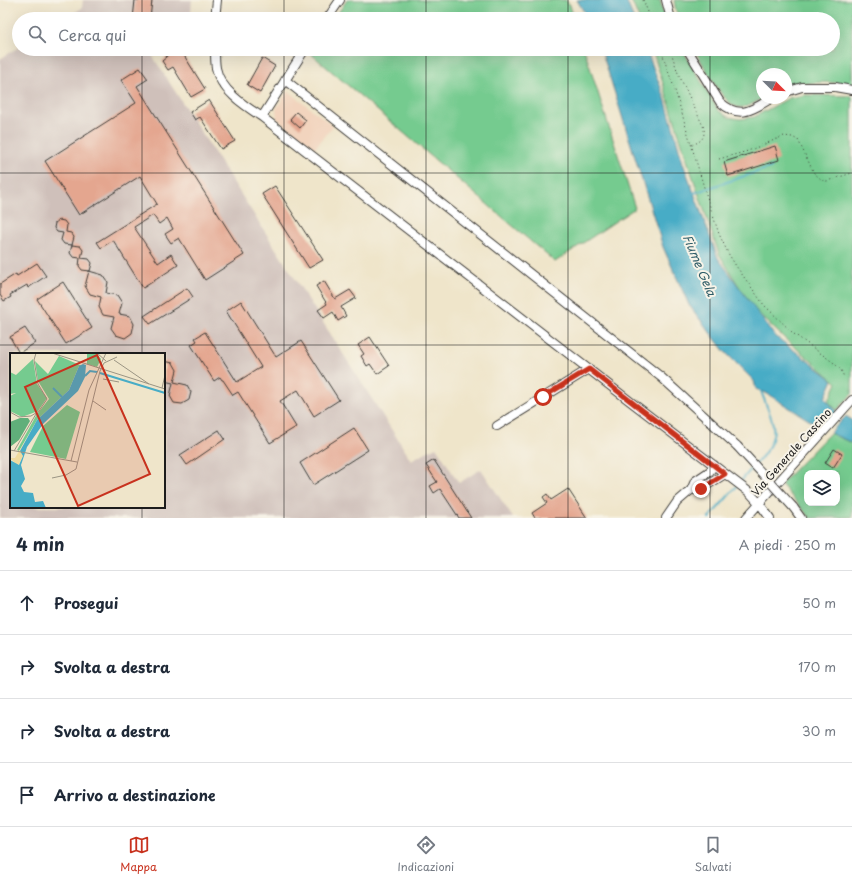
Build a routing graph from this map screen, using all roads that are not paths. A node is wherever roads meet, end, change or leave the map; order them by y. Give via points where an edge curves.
1 (217, 0) edge
2 (340, 0) edge
3 (666, 0) edge
4 (216, 12) edge
5 (332, 12) edge
6 (669, 12) edge
7 (215, 56) edge
8 (300, 56) edge
9 (691, 56) edge
10 (285, 80) junction
11 (792, 90) edge
12 (852, 90) edge
13 (761, 104) edge
14 (262, 117) junction
15 (589, 369) junction
16 (850, 402) edge
17 (497, 426) dead end
18 (714, 465) junction
19 (727, 476) junction
20 (691, 490) junction
21 (759, 503) junction
22 (666, 518) edge
23 (746, 518) edge
24 (770, 518) edge
25 (801, 518) edge

1 - 4 street
2 - 5 street
3 - 6 street
7 - 14 street via 216,69 226,87 238,100
8 - 10 street
9 - 13 street via 720,102 728,109 739,113
10 - 14 street
10 - 25 street, bridge via 661,377 737,446
11 - 12 street via 802,87
14 - 15 street
15 - 17 street
15 - 18 street
16 - 21 street, Via Generale Cascino
18 - 19 street
18 - 20 street via 696,481
19 - 20 street via 701,489
19 - 21 street
20 - 22 street via 677,502
21 - 23 street, Via Generale Cascino
21 - 24 street

